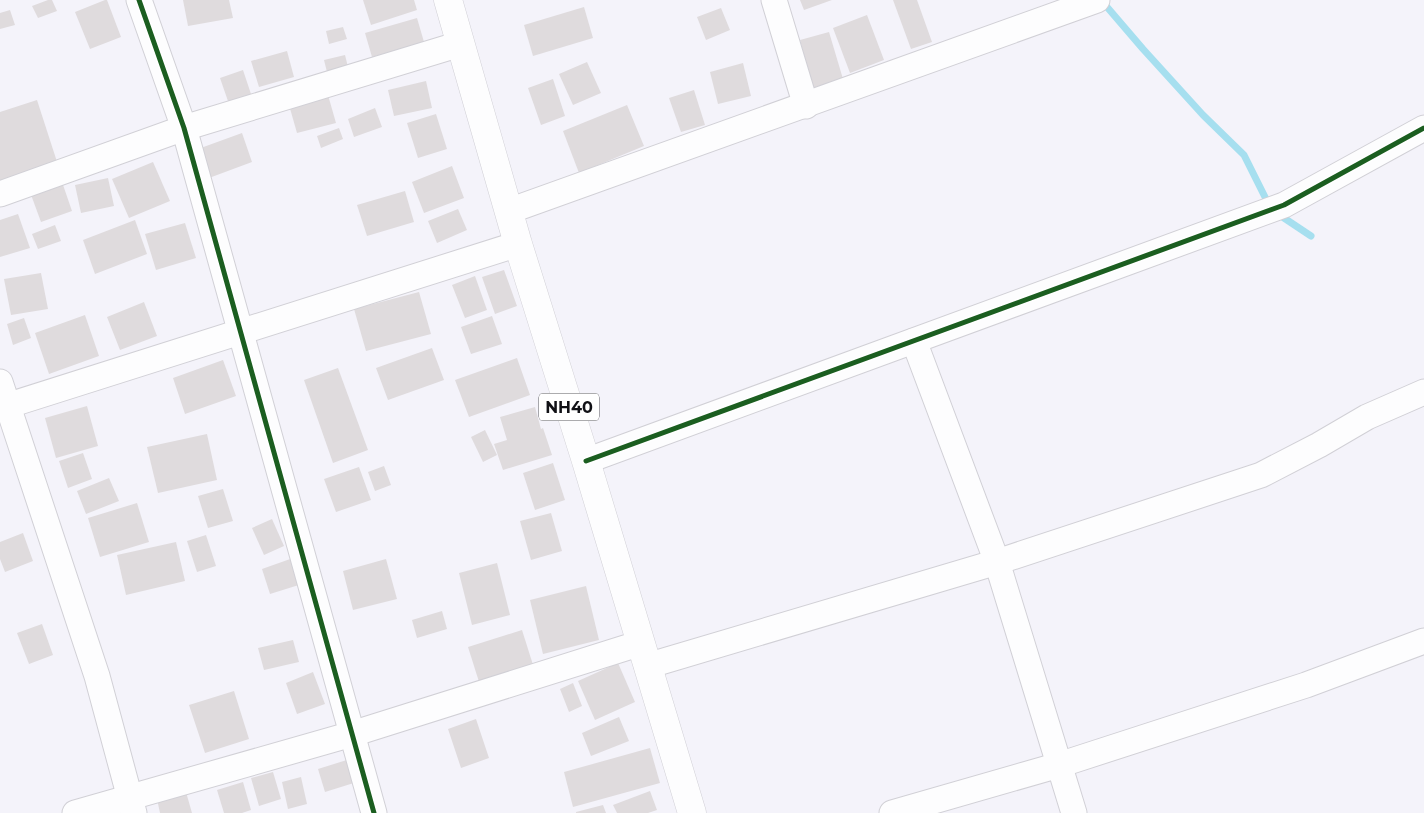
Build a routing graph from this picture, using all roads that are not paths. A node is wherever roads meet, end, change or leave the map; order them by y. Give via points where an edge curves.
1 (139, 0) edge
2 (448, 0) edge
3 (774, 0) edge
4 (1088, 3) edge
5 (460, 44) junction
6 (806, 106) junction
7 (184, 128) junction
8 (1424, 128) edge
9 (0, 194) edge
10 (509, 211) junction
11 (518, 244) junction
12 (241, 331) junction
13 (914, 341) junction
14 (0, 382) edge
15 (1424, 392) edge
16 (4, 407) edge
17 (586, 461) junction
18 (997, 562) junction
19 (1424, 641) edge
20 (644, 654) junction
21 (352, 734) junction
22 (1060, 765) junction
23 (132, 805) edge
24 (76, 813) edge
25 (374, 813) edge
26 (692, 813) edge
27 (892, 813) edge
28 (1074, 813) edge

1 - 7 street
2 - 5 highway, NH40
3 - 6 street
4 - 6 street
5 - 7 street
5 - 10 highway, NH40
6 - 10 street
7 - 9 street
7 - 12 street
8 - 13 street via 1284,205
10 - 11 highway, NH40
11 - 12 street
11 - 17 highway, NH40
12 - 16 street
12 - 21 street
13 - 17 street
13 - 18 street
14 - 16 street
15 - 18 street via 1367,417 1261,475
16 - 23 street via 97,676
17 - 20 highway, NH40
18 - 20 street
18 - 22 street
19 - 22 street via 1306,685
20 - 21 street
20 - 26 highway, NH40
21 - 23 street
21 - 25 street
22 - 27 street
22 - 28 street
23 - 24 street

